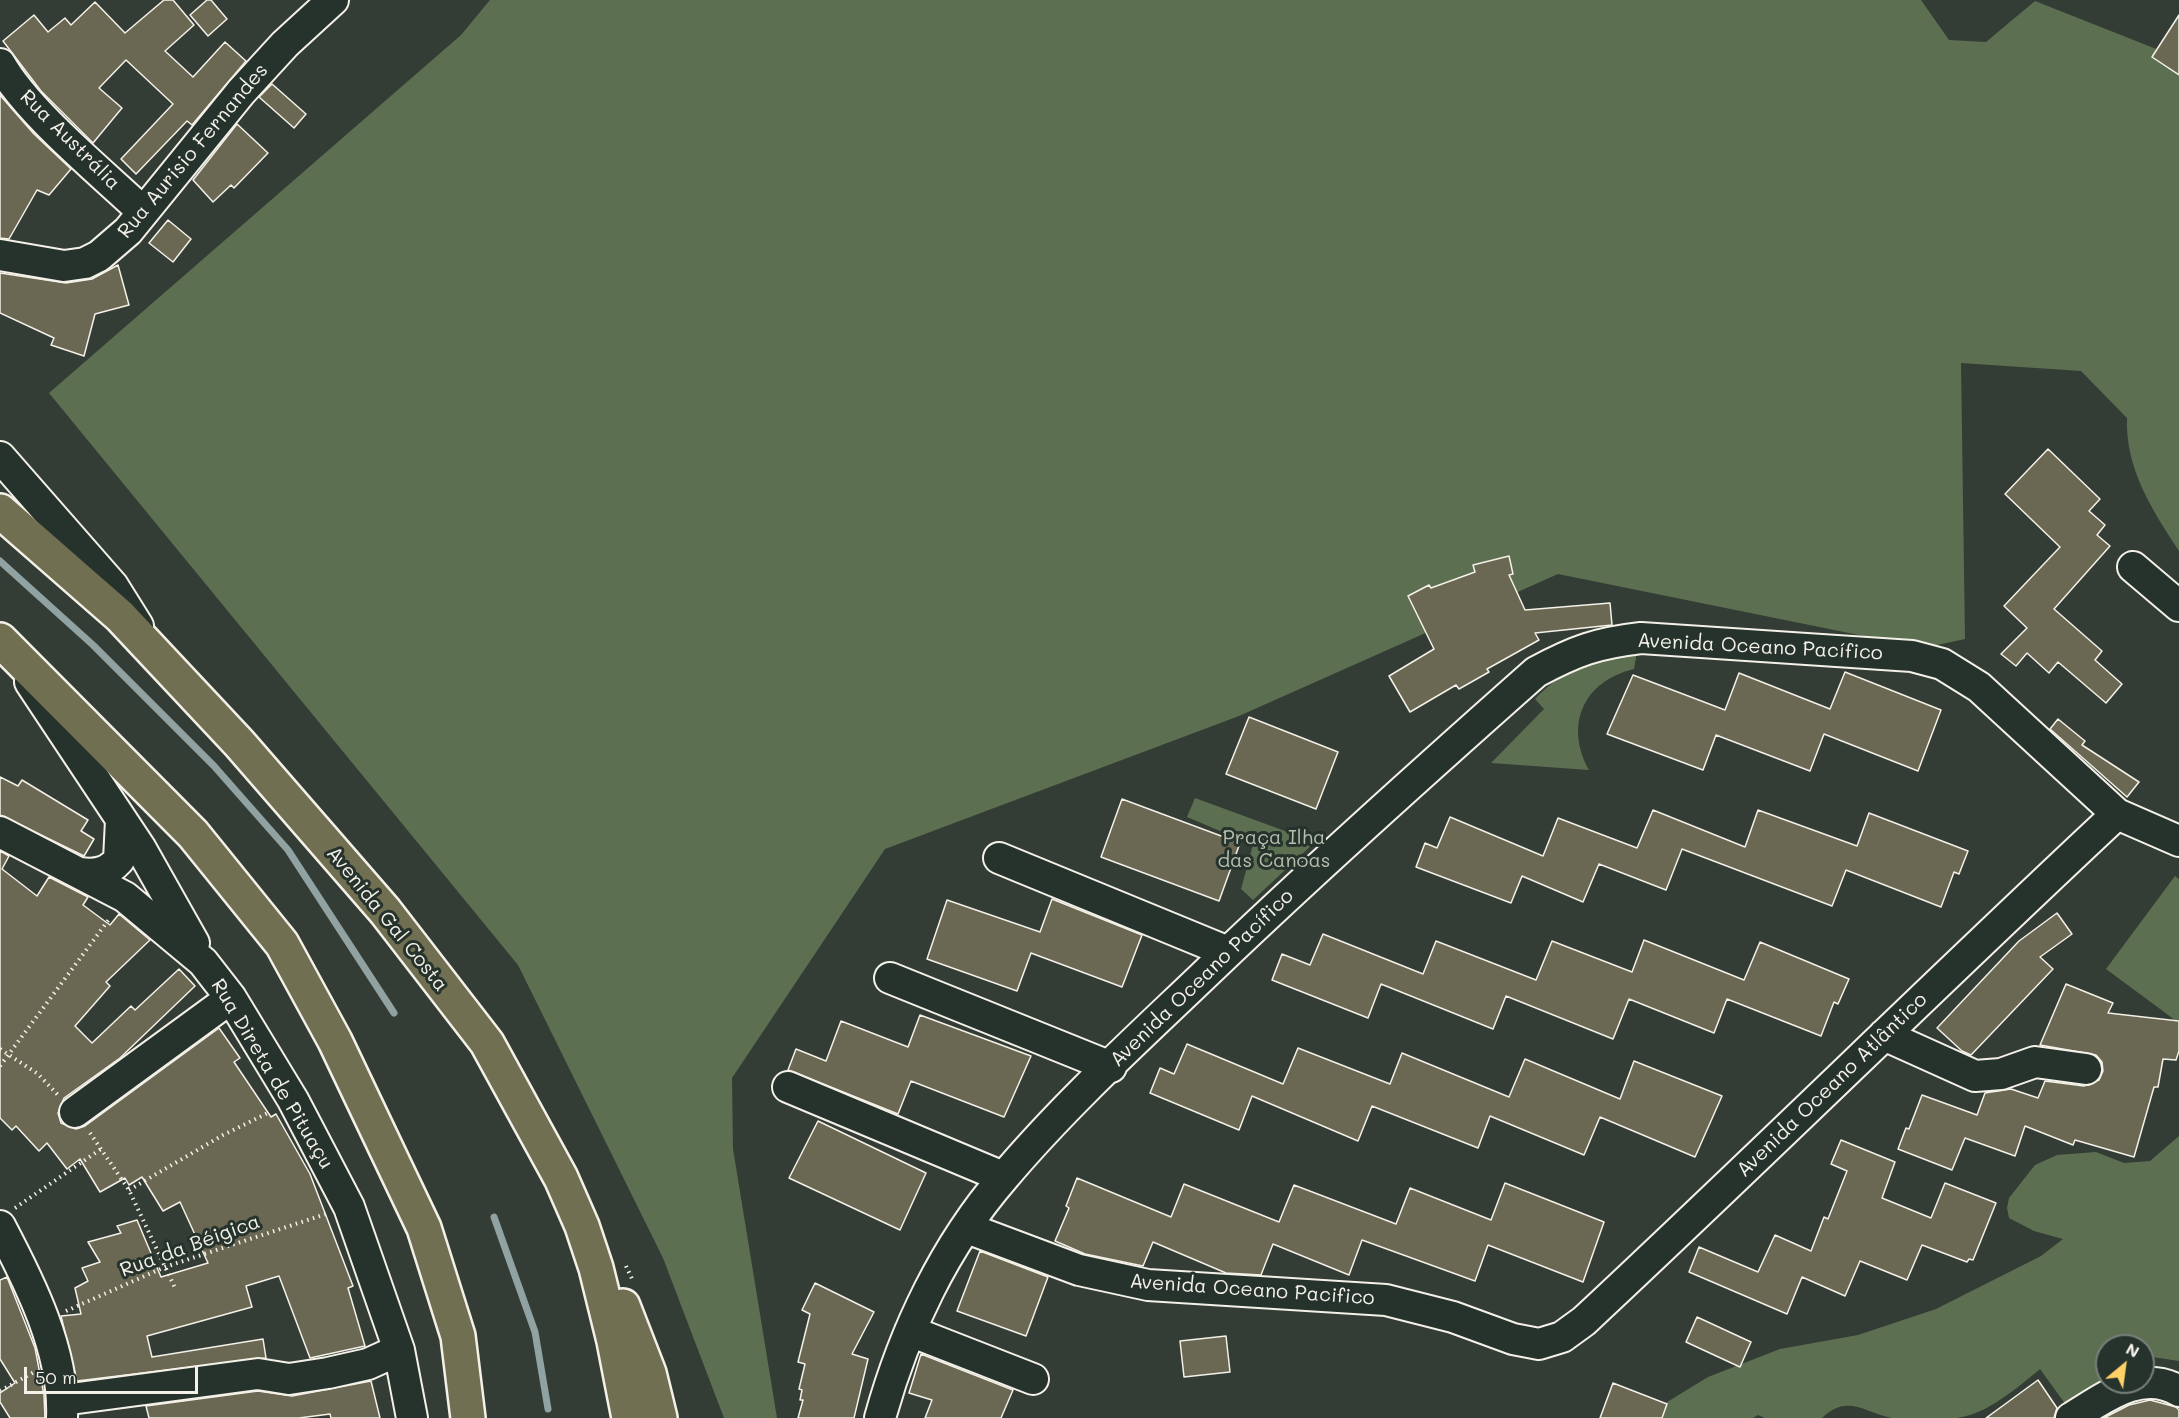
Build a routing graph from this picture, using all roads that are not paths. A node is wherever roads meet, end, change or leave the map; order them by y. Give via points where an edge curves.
1 (333, 0) edge
2 (0, 64) edge
3 (143, 212) junction
4 (0, 255) edge
5 (0, 457) edge
6 (0, 511) edge
7 (2133, 567) dead end
8 (2179, 606) edge
9 (3, 644) edge
10 (155, 654) junction
11 (2117, 814) junction
12 (121, 820) junction
13 (0, 832) edge
14 (2179, 842) edge
15 (999, 858) dead end
16 (80, 873) junction
17 (1228, 952) junction
18 (204, 962) junction
19 (890, 978) dead end
20 (231, 998) junction
21 (1884, 1035) junction
22 (1111, 1067) junction
23 (2086, 1069) dead end
24 (788, 1087) dead end
25 (75, 1112) road end
26 (1003, 1177) junction
27 (5, 1219) edge
28 (582, 1226) junction
29 (967, 1228) junction
30 (910, 1330) junction
31 (1539, 1344) joint
32 (399, 1350) junction
33 (1033, 1379) dead end
34 (2179, 1391) edge
35 (62, 1409) edge
36 (412, 1418) edge
37 (468, 1418) edge
38 (629, 1418) edge
39 (660, 1418) edge
40 (880, 1418) edge
41 (2071, 1418) edge

1 - 3 street, Rua Aurisio Fernandes via 241,92
2 - 3 street, Rua Austrália via 44,117
3 - 4 street, Rua Aurisio Fernandes via 121,237 85,263 64,266
5 - 10 street via 113,586
6 - 10 main road, Avenida Gal Costa via 120,616
7 - 8 street
9 - 12 street
9 - 37 main road via 193,834 282,944 335,1041 424,1228 458,1336
10 - 28 main road, Avenida Gal Costa via 385,911 487,1043 561,1178
11 - 14 street, Avenida Oceano Pacífico
11 - 17 street, Avenida Oceano Pacífico via 1978,687 1942,664 1912,656 1641,638 1610,641 1576,650 1536,672 1295,887
11 - 21 street, Avenida Oceano Atlântico
12 - 16 street via 119,860 104,872
12 - 18 street
13 - 16 street, Rua Direta de Pituaçu
15 - 17 street
16 - 18 street, Rua Direta de Pituaçu via 125,897
17 - 22 street, Avenida Oceano Pacífico
18 - 20 street, Rua Direta de Pituaçu
19 - 22 street
20 - 25 street
20 - 32 street, Rua Direta de Pituaçu via 293,1101 349,1207
21 - 23 street via 1975,1076 2001,1074 2035,1062
21 - 31 street, Avenida Oceano Atlântico via 1584,1321 1562,1337
22 - 26 street, Avenida Oceano Pacífico
24 - 26 street
26 - 29 street, Avenida Oceano Pacífico
27 - 35 street via 44,1320 48,1365
28 - 38 main road, Avenida Gal Costa via 614,1341
28 - 39 main road via 604,1257 649,1372
29 - 30 street, Avenida Oceano Pacífico via 935,1279
29 - 31 street, Avenida Oceano Pacifico via 1111,1279 1184,1289 1386,1300
30 - 33 street
30 - 40 street, Avenida Oceano Pacífico
32 - 35 street via 368,1365 290,1379 258,1374
32 - 36 street, Rua Direta de Pituaçu
34 - 41 street via 2158,1383 2131,1385

